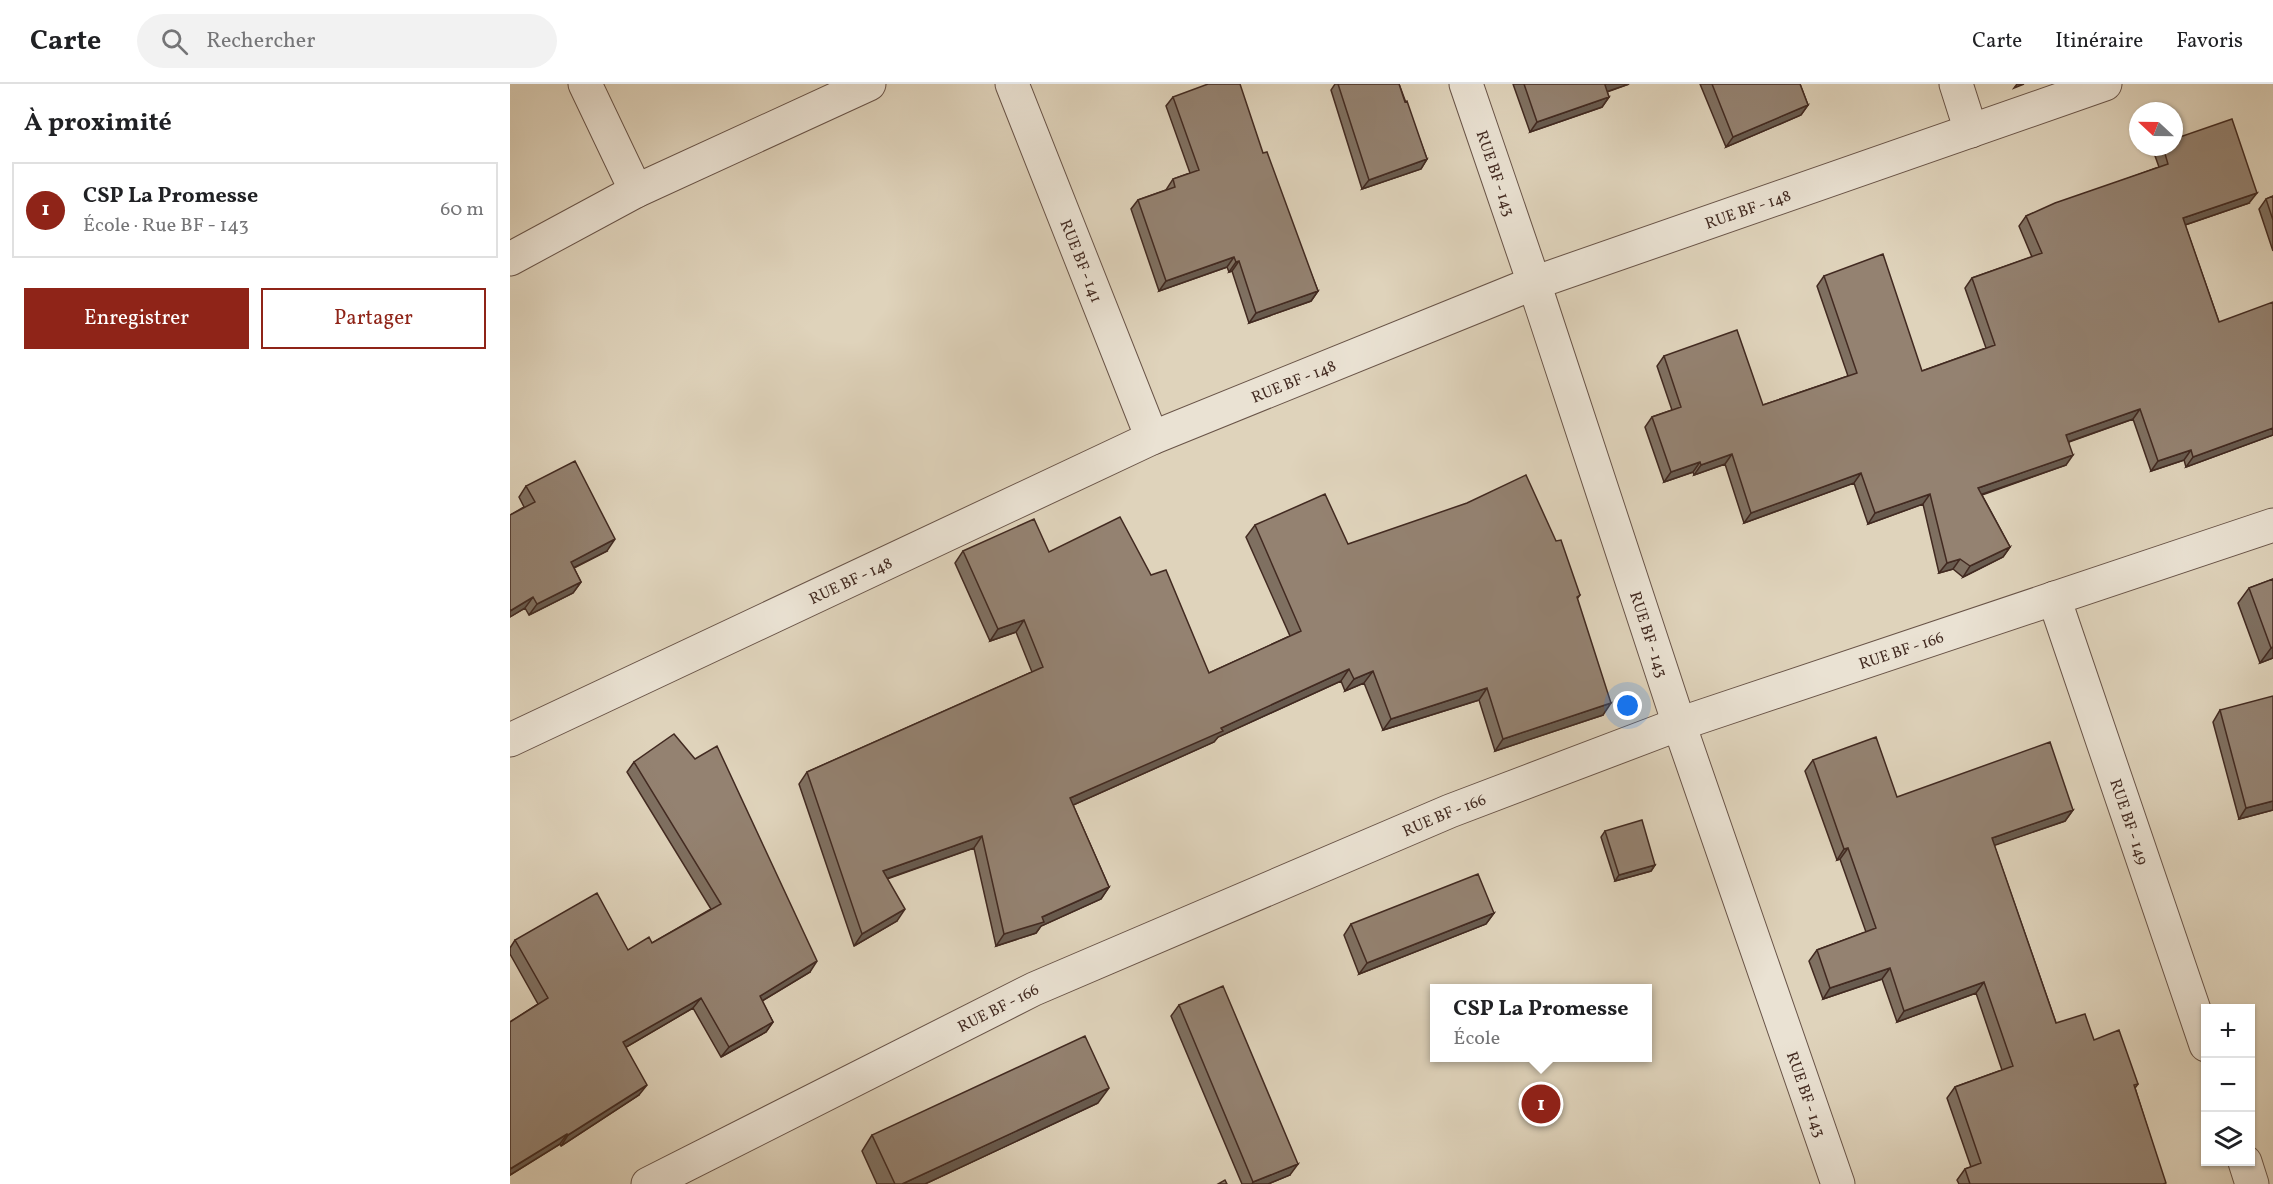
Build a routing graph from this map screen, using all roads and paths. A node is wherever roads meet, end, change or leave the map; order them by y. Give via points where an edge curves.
1 (585, 84) edge
2 (869, 84) edge
3 (1012, 84) edge
4 (1466, 84) edge
5 (1956, 84) edge
6 (2105, 84) edge
7 (1971, 131) junction
8 (636, 191) junction
9 (510, 259) edge
10 (1534, 283) junction
11 (1152, 438) junction
12 (2273, 525) edge
13 (2054, 598) junction
14 (1679, 724) junction
15 (510, 740) edge
16 (2201, 1033) edge
17 (2247, 1166) edge
18 (648, 1184) edge
19 (1838, 1184) edge
20 (2253, 1184) edge

1 - 8 street
2 - 8 street
3 - 11 street, RUE BF - 141
4 - 10 street, RUE BF - 143
5 - 7 street
6 - 7 street, RUE BF - 148
7 - 10 street, RUE BF - 148
8 - 9 street
10 - 11 street, RUE BF - 148
10 - 14 street, RUE BF - 143
11 - 15 street, RUE BF - 148
12 - 13 street, RUE BF - 166
13 - 14 street, RUE BF - 166
13 - 16 street, RUE BF - 149
14 - 18 street, RUE BF - 166 via 1449,811 1034,989
14 - 19 street, RUE BF - 143
17 - 20 street

